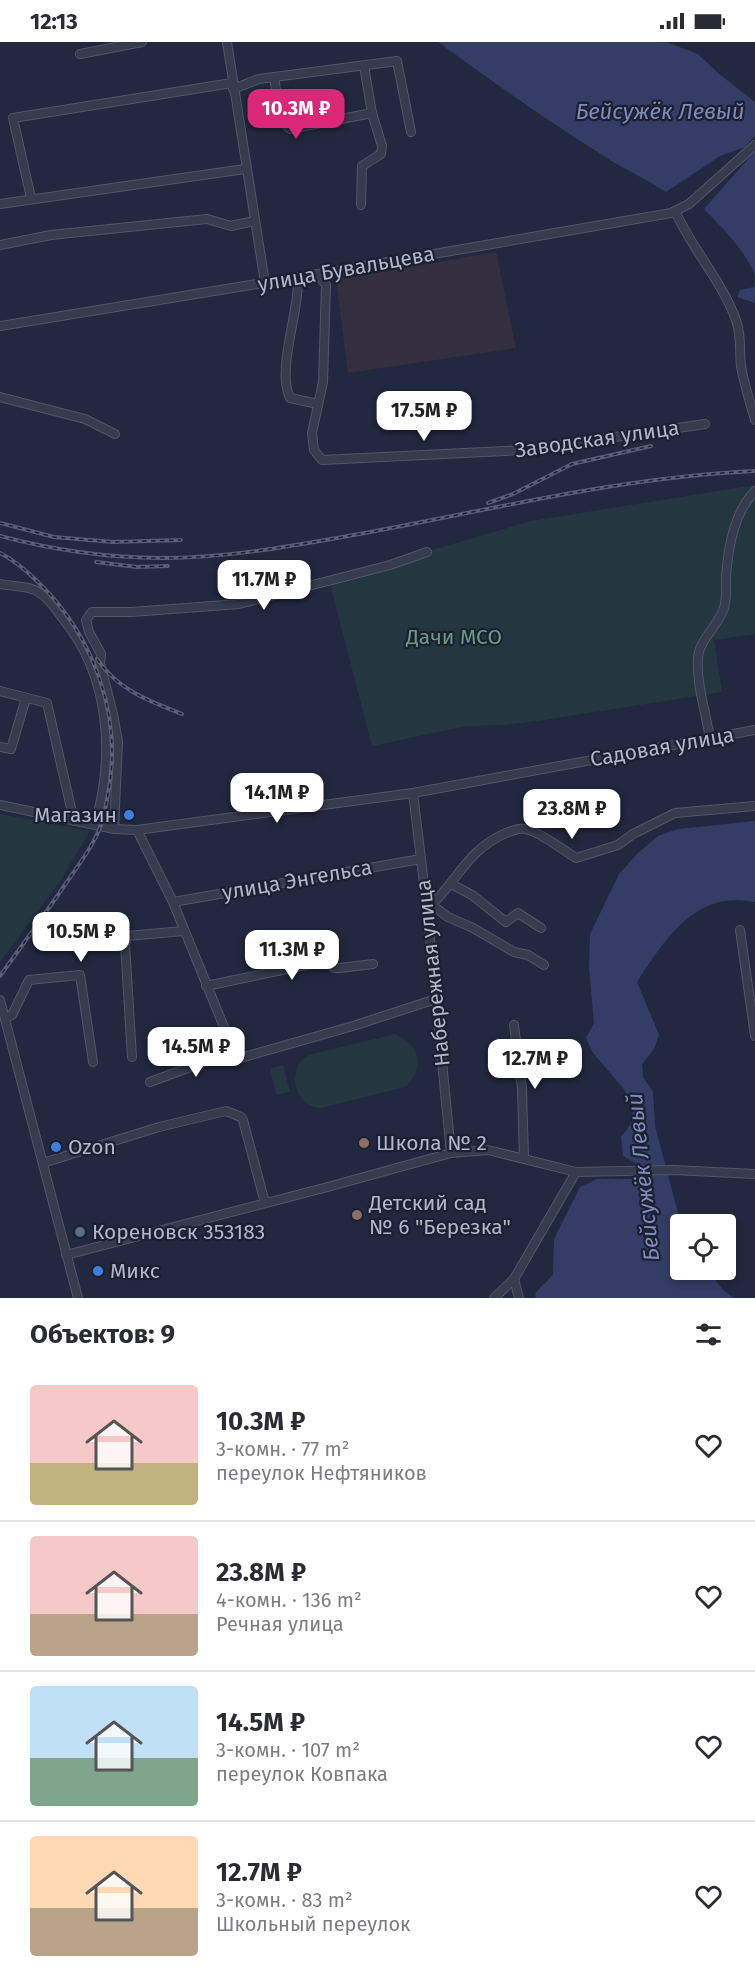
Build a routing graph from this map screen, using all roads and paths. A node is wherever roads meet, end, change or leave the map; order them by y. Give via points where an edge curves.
1 (142, 42) edge
2 (226, 42) edge
3 (81, 54) dead end
4 (364, 66) junction
5 (274, 77) junction
6 (232, 86) junction
7 (372, 114) junction
8 (411, 132) dead end
9 (754, 146) edge
10 (245, 169) junction
11 (31, 198) junction
12 (0, 204) edge
13 (362, 205) dead end
14 (675, 211) junction
15 (254, 221) junction
16 (0, 245) edge
17 (318, 274) junction
18 (298, 278) junction
19 (265, 283) junction
20 (0, 326) edge
21 (0, 397) edge
22 (318, 404) junction
23 (755, 420) edge
24 (705, 424) dead end
25 (115, 434) dead end
26 (755, 491) edge
27 (427, 552) dead end
28 (0, 584) edge
29 (0, 692) edge
30 (27, 698) junction
31 (755, 730) edge
32 (710, 739) junction
33 (0, 747) edge
34 (413, 793) junction
35 (0, 805) edge
36 (755, 806) edge
37 (74, 821) junction
38 (95, 824) junction
39 (114, 829) junction
40 (137, 830) junction
41 (421, 859) junction
42 (451, 884) junction
43 (173, 902) junction
44 (429, 907) junction
45 (541, 928) dead end
46 (740, 930) dead end
47 (184, 931) junction
48 (373, 964) dead end
49 (544, 965) dead end
50 (206, 986) junction
51 (436, 999) junction
52 (0, 1000) edge
53 (753, 1012) edge
54 (5, 1018) junction
55 (514, 1024) dead end
56 (755, 1036) edge
57 (234, 1051) junction
58 (132, 1057) dead end
59 (93, 1062) dead end
60 (150, 1082) dead end
61 (451, 1153) junction
62 (524, 1158) junction
63 (43, 1163) junction
64 (576, 1172) junction
65 (755, 1174) edge
66 (264, 1203) junction
67 (66, 1255) junction
68 (514, 1280) junction
69 (78, 1298) edge
70 (494, 1298) edge
71 (519, 1298) edge

1 - 3 street
2 - 6 street
4 - 5 street
4 - 7 street
4 - 8 street via 397,61
5 - 6 street
5 - 7 street via 280,110 290,129
6 - 10 street
6 - 11 street via 13,118
7 - 13 street via 382,146 381,154 362,166
9 - 14 street, улица Бувальцева via 689,204
10 - 11 street
10 - 15 street
11 - 12 street
14 - 17 street, улица Бувальцева
14 - 23 street via 736,318 744,380
15 - 16 street via 231,226 207,219 51,235
15 - 19 street
17 - 18 street, улица Бувальцева
17 - 22 street, Заводская улица via 326,285 323,382
18 - 19 street, улица Бувальцева
18 - 22 street via 286,389 290,398
19 - 20 street, улица Бувальцева
21 - 25 street via 85,419
22 - 24 street, Заводская улица via 312,433 314,450 321,460 525,450
26 - 32 street via 740,510 735,526 723,610 699,651 700,691
27 - 39 street via 238,604 92,612 86,620 101,654 118,742
28 - 38 street via 30,588 48,600 83,646 94,673 106,729 107,755 105,786
29 - 30 street
30 - 33 street via 11,749
30 - 37 street via 47,704
31 - 32 street, Садовая улица
32 - 34 street, Садовая улица
34 - 40 street, Садовая улица
34 - 41 street, Набережная улица
35 - 37 street, Садовая улица
36 - 42 street via 675,813 618,845 576,858 532,831 518,828 491,839 469,858
37 - 38 street, Садовая улица
38 - 39 street, Садовая улица
39 - 40 street, Садовая улица
40 - 43 street
41 - 43 street, улица Энгельса
41 - 44 street, Набережная улица
42 - 44 street
42 - 45 street via 506,922 518,913
43 - 47 street
44 - 49 street
44 - 51 street, Набережная улица
46 - 53 street
47 - 50 street
47 - 58 street via 127,936
48 - 50 street via 334,968 326,961
50 - 57 street
51 - 57 street via 237,1059
51 - 61 street, Набережная улица
52 - 54 street
53 - 56 street
54 - 59 street via 12,1015 28,980 80,975
54 - 63 street
55 - 62 street via 522,1089
57 - 60 street
61 - 62 street via 488,1150
61 - 66 street
62 - 64 street
63 - 66 street via 226,1111 243,1120
63 - 67 street
64 - 65 street via 673,1170
64 - 68 street
66 - 67 street
67 - 69 street
68 - 70 street
68 - 71 street

